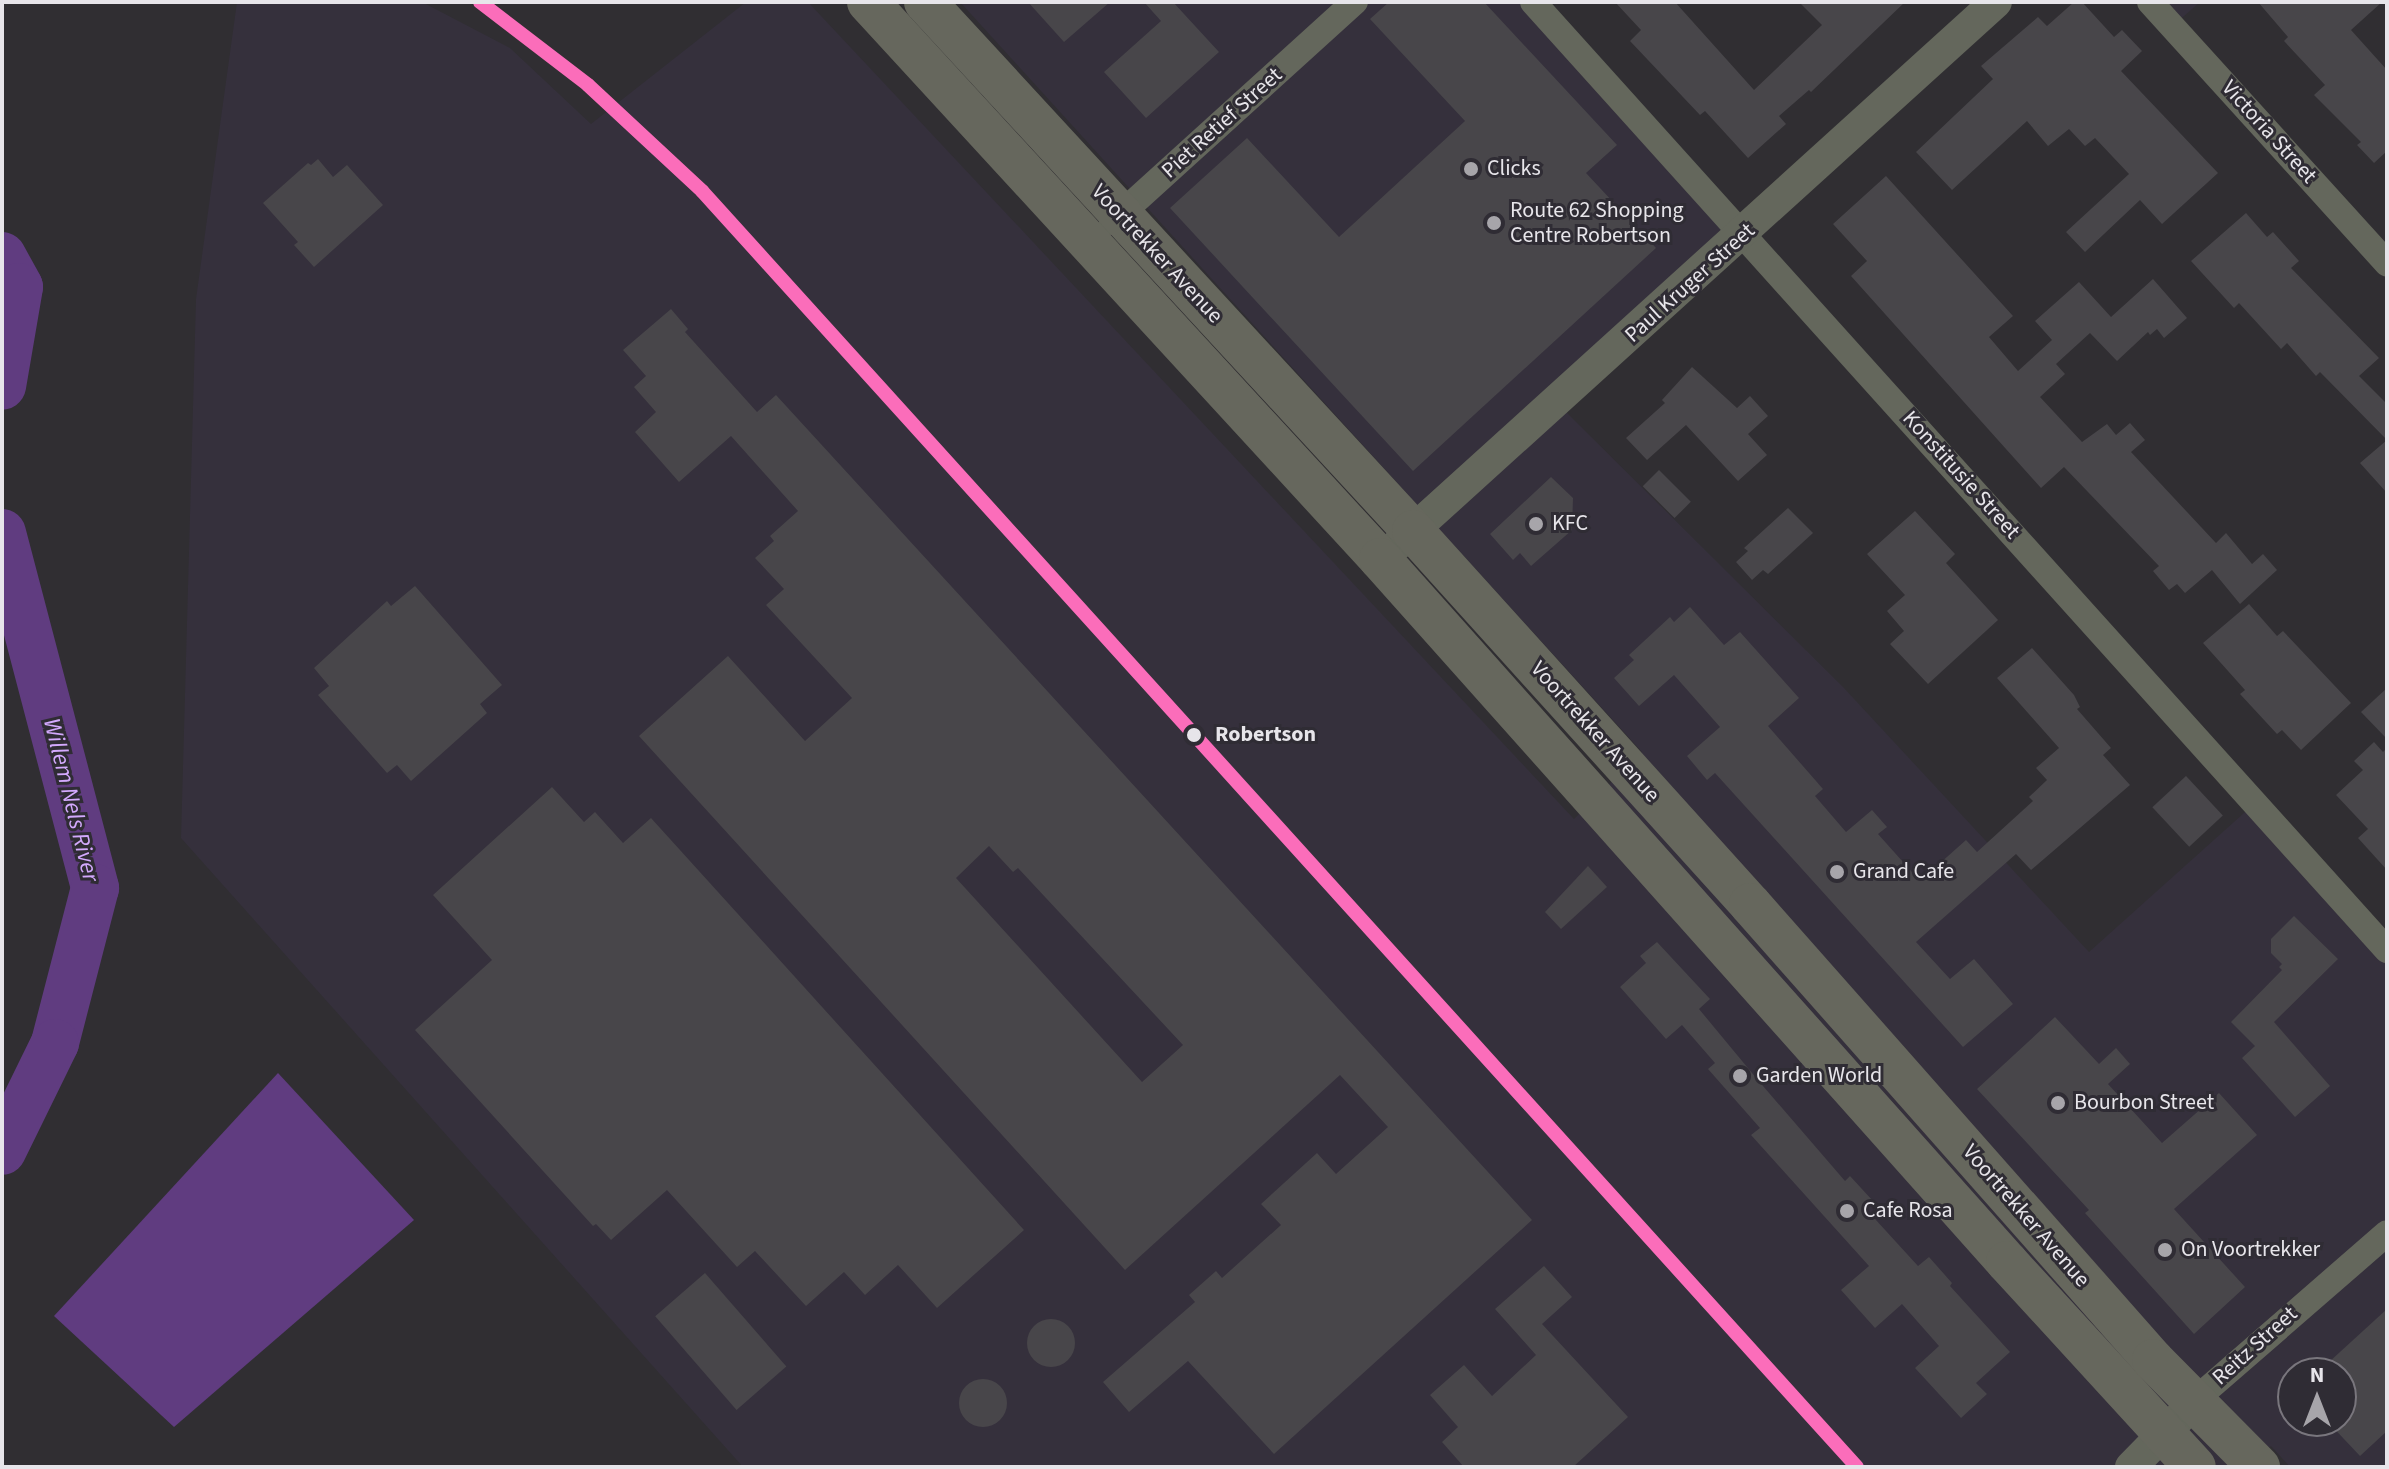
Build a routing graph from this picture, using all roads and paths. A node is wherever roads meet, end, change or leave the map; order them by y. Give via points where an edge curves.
1 (868, 2) edge
2 (925, 2) edge
3 (1355, 2) edge
4 (1533, 2) edge
5 (1996, 2) edge
6 (2150, 2) edge
7 (1121, 215) junction
8 (1743, 235) junction
9 (1088, 243) junction
10 (2387, 263) edge
11 (1413, 531) junction
12 (1380, 559) junction
13 (2387, 950) edge
14 (2387, 1233) edge
15 (2195, 1400) junction
16 (2163, 1436) junction
17 (2131, 1467) edge
18 (2195, 1467) edge
19 (2259, 1467) edge

1 - 9 main road, Voortrekker Avenue
2 - 7 main road, Voortrekker Avenue
3 - 7 street, Piet Retief Street
4 - 8 street, Konstitusie Street
5 - 8 street, Paul Kruger Street
6 - 10 street, Victoria Street
7 - 9 street, Piet Retief Street
7 - 11 main road, Voortrekker Avenue
8 - 11 street, Paul Kruger Street
8 - 13 street, Konstitusie Street
9 - 12 main road, Voortrekker Avenue
11 - 12 street, Paul Kruger Street
11 - 15 main road, Voortrekker Avenue via 2153,1360
12 - 16 main road, Voortrekker Avenue
14 - 15 street, Reitz Street
15 - 16 street, Reitz Street
15 - 19 main road, Voortrekker Avenue
16 - 17 street, Reitz Street
16 - 18 main road, Voortrekker Avenue

